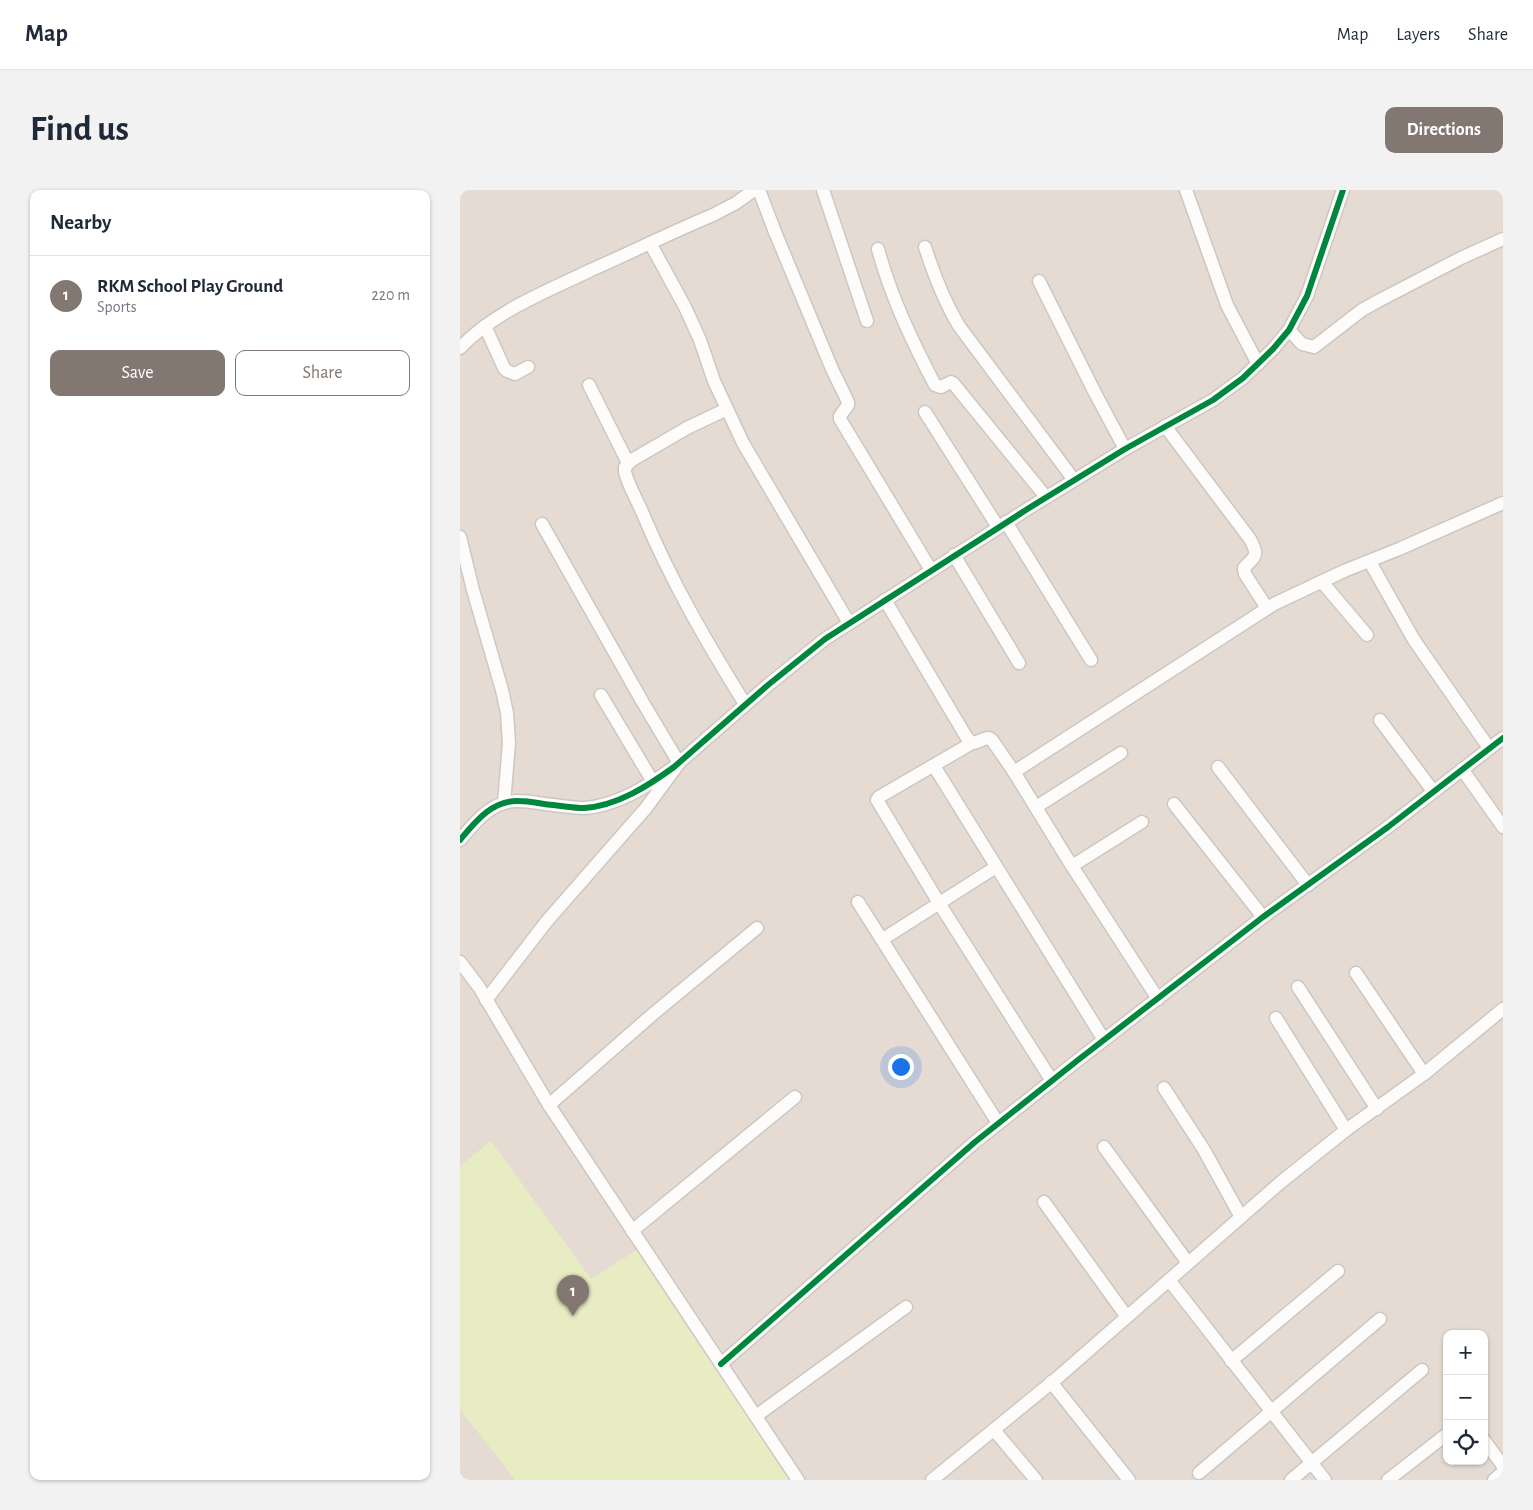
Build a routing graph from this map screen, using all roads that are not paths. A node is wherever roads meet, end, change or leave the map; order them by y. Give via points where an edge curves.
1 (754, 190) edge
2 (759, 190) edge
3 (823, 190) edge
4 (1186, 190) edge
5 (1344, 190) edge
6 (1503, 239) edge
7 (650, 243) junction
8 (925, 247) dead end
9 (878, 249) dead end
10 (1039, 281) dead end
11 (868, 321) dead end
12 (486, 326) junction
13 (1289, 330) junction
14 (460, 348) edge
15 (1258, 364) junction
16 (528, 367) dead end
17 (589, 385) dead end
18 (728, 409) junction
19 (925, 412) dead end
20 (1165, 426) junction
21 (1125, 449) junction
22 (628, 463) junction
23 (1074, 480) junction
24 (1046, 497) junction
25 (1503, 503) edge
26 (542, 524) dead end
27 (1002, 525) junction
28 (460, 537) edge
29 (954, 555) junction
30 (1370, 562) junction
31 (931, 570) junction
32 (464, 577) edge
33 (1322, 582) junction
34 (885, 600) junction
35 (1267, 608) junction
36 (849, 623) junction
37 (1367, 635) dead end
38 (1091, 660) dead end
39 (1019, 663) dead end
40 (601, 695) dead end
41 (745, 704) junction
42 (1380, 720) dead end
43 (1503, 738) edge
44 (972, 743) junction
45 (1490, 748) junction
46 (1121, 753) dead end
47 (679, 763) junction
48 (934, 766) junction
49 (1218, 767) dead end
50 (1462, 769) junction
51 (1014, 772) junction
52 (653, 782) junction
53 (1433, 791) junction
54 (504, 803) junction
55 (1174, 804) dead end
56 (1036, 807) junction
57 (1142, 822) dead end
58 (1503, 827) edge
59 (460, 840) edge
60 (1072, 866) junction
61 (996, 867) junction
62 (1308, 885) junction
63 (858, 902) dead end
64 (939, 903) junction
65 (1263, 918) junction
66 (758, 928) dead end
67 (883, 939) junction
68 (460, 962) edge
69 (1356, 973) dead end
70 (1298, 987) dead end
71 (1158, 999) junction
72 (486, 1000) junction
73 (1503, 1009) edge
74 (1276, 1018) dead end
75 (1104, 1040) junction
76 (1424, 1074) junction
77 (1052, 1081) junction
78 (1164, 1088) dead end
79 (795, 1097) dead end
80 (549, 1105) junction
81 (1376, 1109) junction
82 (998, 1123) junction
83 (1346, 1130) junction
84 (1104, 1147) dead end
85 (1044, 1202) dead end
86 (1241, 1217) junction
87 (632, 1232) junction
88 (1188, 1263) junction
89 (1338, 1271) dead end
90 (1169, 1280) junction
91 (906, 1307) dead end
92 (1127, 1317) junction
93 (1380, 1319) dead end
94 (1231, 1361) junction
95 (721, 1364) junction
96 (1422, 1370) dead end
97 (1051, 1382) junction
98 (1271, 1411) junction
99 (756, 1416) junction
100 (994, 1430) junction
101 (1443, 1437) edge
102 (1488, 1445) edge
103 (1312, 1462) junction
104 (1503, 1466) edge
105 (1503, 1470) edge
106 (1199, 1473) dead end
107 (798, 1480) edge
108 (932, 1480) edge
109 (1036, 1480) edge
110 (1129, 1480) edge
111 (1291, 1480) edge
112 (1325, 1480) edge
113 (1388, 1480) edge
114 (1494, 1480) edge

1 - 7 street via 713,215
2 - 31 street via 848,402 840,419
3 - 11 street
4 - 15 street via 1227,305
5 - 13 street via 1307,296
6 - 13 street via 1362,310 1314,347 1302,344
7 - 12 street via 548,290
7 - 18 street via 685,307
8 - 23 street via 951,314
9 - 24 street via 898,308 934,385 941,387 953,383
10 - 21 street
12 - 14 street
12 - 16 street via 507,372 515,374
13 - 15 street
15 - 20 street via 1213,400
17 - 22 street
18 - 22 street via 687,428
18 - 36 street via 743,443
19 - 27 street
20 - 21 street
20 - 35 street via 1250,539 1256,553 1244,568 1245,574
21 - 23 street
22 - 41 street via 624,472 660,552 695,622
23 - 24 street
24 - 27 street
25 - 30 street
26 - 47 street
27 - 29 street
27 - 38 street
28 - 32 street
29 - 31 street
29 - 39 street
30 - 33 street
30 - 45 street via 1414,640
31 - 34 street
32 - 54 street via 507,713 509,742
33 - 35 street
33 - 37 street
34 - 36 street
34 - 44 street
35 - 51 street
36 - 41 street via 799,658
40 - 52 street
41 - 47 street
42 - 53 street
43 - 45 street
44 - 48 street
44 - 51 street via 989,738
45 - 50 street
46 - 56 street
47 - 52 street
47 - 72 street via 646,808 547,921
48 - 61 street
48 - 64 street via 877,800
49 - 62 street
50 - 53 street
50 - 58 street
51 - 56 street
52 - 54 street via 619,800 583,808 517,801
53 - 62 street
54 - 59 street via 476,821
55 - 65 street
56 - 60 street
57 - 60 street
60 - 71 street
61 - 64 street
61 - 75 street
62 - 65 street
63 - 67 street
64 - 67 street
64 - 77 street
65 - 71 street
66 - 80 street
67 - 82 street
68 - 72 street
69 - 76 street
70 - 81 street
71 - 75 street
72 - 80 street
73 - 76 street
74 - 83 street
75 - 77 street
76 - 81 street
77 - 82 street
78 - 86 street via 1204,1150
79 - 87 street
80 - 87 street
81 - 83 street
82 - 95 street
83 - 86 street
84 - 88 street
85 - 92 street
86 - 88 street
87 - 95 street
88 - 90 street
89 - 94 street
90 - 92 street
90 - 94 street
91 - 99 street
92 - 97 street
93 - 98 street
94 - 98 street
95 - 99 street
96 - 103 street
97 - 100 street
97 - 110 street
98 - 103 street
98 - 106 street
99 - 107 street
100 - 108 street
100 - 109 street
101 - 113 street
102 - 104 street
103 - 111 street
103 - 112 street
105 - 114 street

